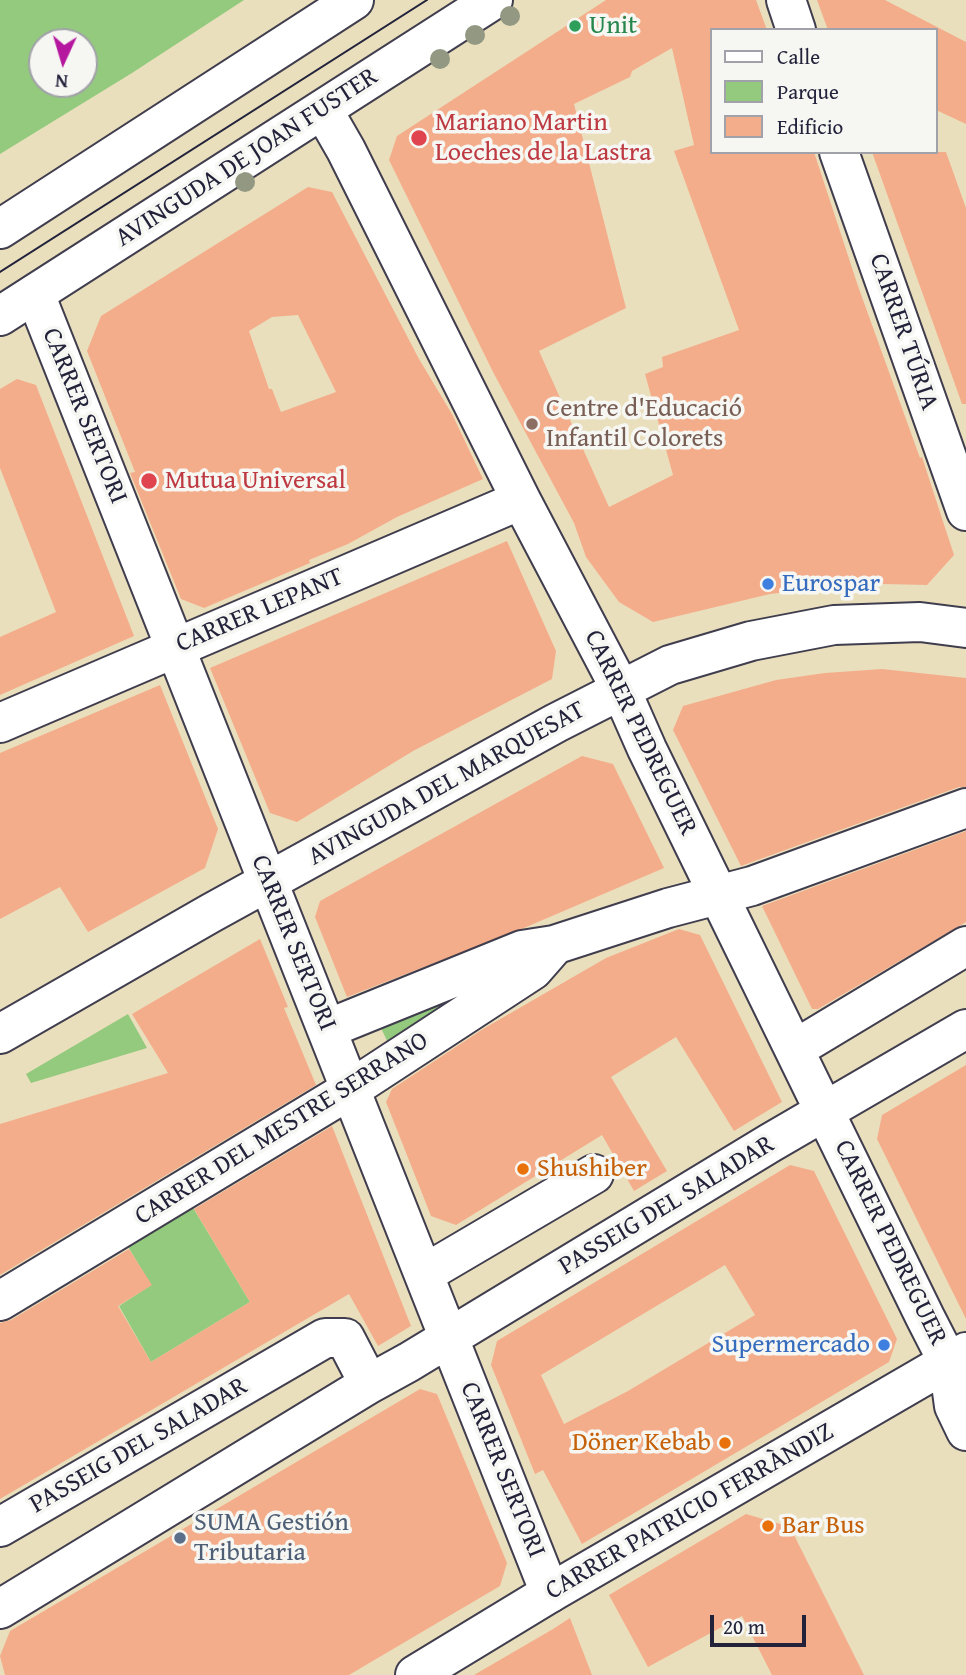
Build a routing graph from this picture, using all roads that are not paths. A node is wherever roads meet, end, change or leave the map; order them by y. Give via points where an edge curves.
1 (354, 0) edge
2 (494, 0) edge
3 (786, 0) edge
4 (795, 28) edge
5 (323, 110) junction
6 (840, 154) edge
7 (0, 229) edge
8 (35, 294) junction
9 (0, 316) edge
10 (521, 500) junction
11 (966, 511) edge
12 (966, 628) edge
13 (177, 646) junction
14 (621, 691) junction
15 (0, 723) edge
16 (966, 808) edge
17 (268, 881) junction
18 (720, 895) junction
19 (554, 945) junction
20 (966, 946) edge
21 (327, 1029) junction
22 (966, 1029) edge
23 (0, 1034) edge
24 (795, 1049) junction
25 (351, 1089) junction
26 (825, 1112) junction
27 (594, 1174) dead end
28 (424, 1274) junction
29 (0, 1301) edge
30 (449, 1337) junction
31 (957, 1357) edge
32 (369, 1384) junction
33 (966, 1430) edge
34 (0, 1527) edge
35 (550, 1593) junction
36 (0, 1609) edge
37 (415, 1675) edge

1 - 7 street
2 - 5 street, AVINGUDA DE JOAN FUSTER
3 - 4 street
5 - 8 street, AVINGUDA DE JOAN FUSTER
5 - 10 street, CARRER PEDREGUER
6 - 11 street, CARRER TÚRIA
8 - 9 street, AVINGUDA DE JOAN FUSTER
8 - 13 street, CARRER SERTORI
10 - 13 street, CARRER LEPANT
10 - 14 street, CARRER PEDREGUER
12 - 14 street, AVINGUDA DEL MARQUESAT via 920,622 834,625 707,653 670,665
13 - 15 street, CARRER LEPANT
13 - 17 street, CARRER SERTORI
14 - 17 street, AVINGUDA DEL MARQUESAT
14 - 18 street, CARRER PEDREGUER
16 - 18 street, CARRER DEL MESTRE SERRANO
17 - 21 street, CARRER SERTORI
17 - 23 street, AVINGUDA DEL MARQUESAT
18 - 19 street, CARRER DEL MESTRE SERRANO
18 - 24 street, CARRER PEDREGUER
19 - 21 street, CARRER DEL MESTRE SERRANO via 522,950
19 - 25 street, CARRER DEL MESTRE SERRANO via 533,970
20 - 24 street
21 - 25 street, CARRER SERTORI
22 - 26 street, PASSEIG DEL SALADAR
24 - 26 street, CARRER PEDREGUER
25 - 28 street, CARRER SERTORI
25 - 29 street, CARRER DEL MESTRE SERRANO
26 - 30 street, PASSEIG DEL SALADAR
26 - 31 street, CARRER PEDREGUER
27 - 28 street
28 - 30 street, CARRER SERTORI
30 - 32 street, PASSEIG DEL SALADAR
30 - 35 street, CARRER SERTORI
31 - 33 street, CARRER PEDREGUER via 954,1406
31 - 35 street, CARRER PATRICIO FERRÀNDIZ
32 - 34 street, PASSEIG DEL SALADAR via 345,1338 325,1338
32 - 36 street, PASSEIG DEL SALADAR
35 - 37 street, CARRER PATRICIO FERRÀNDIZ

